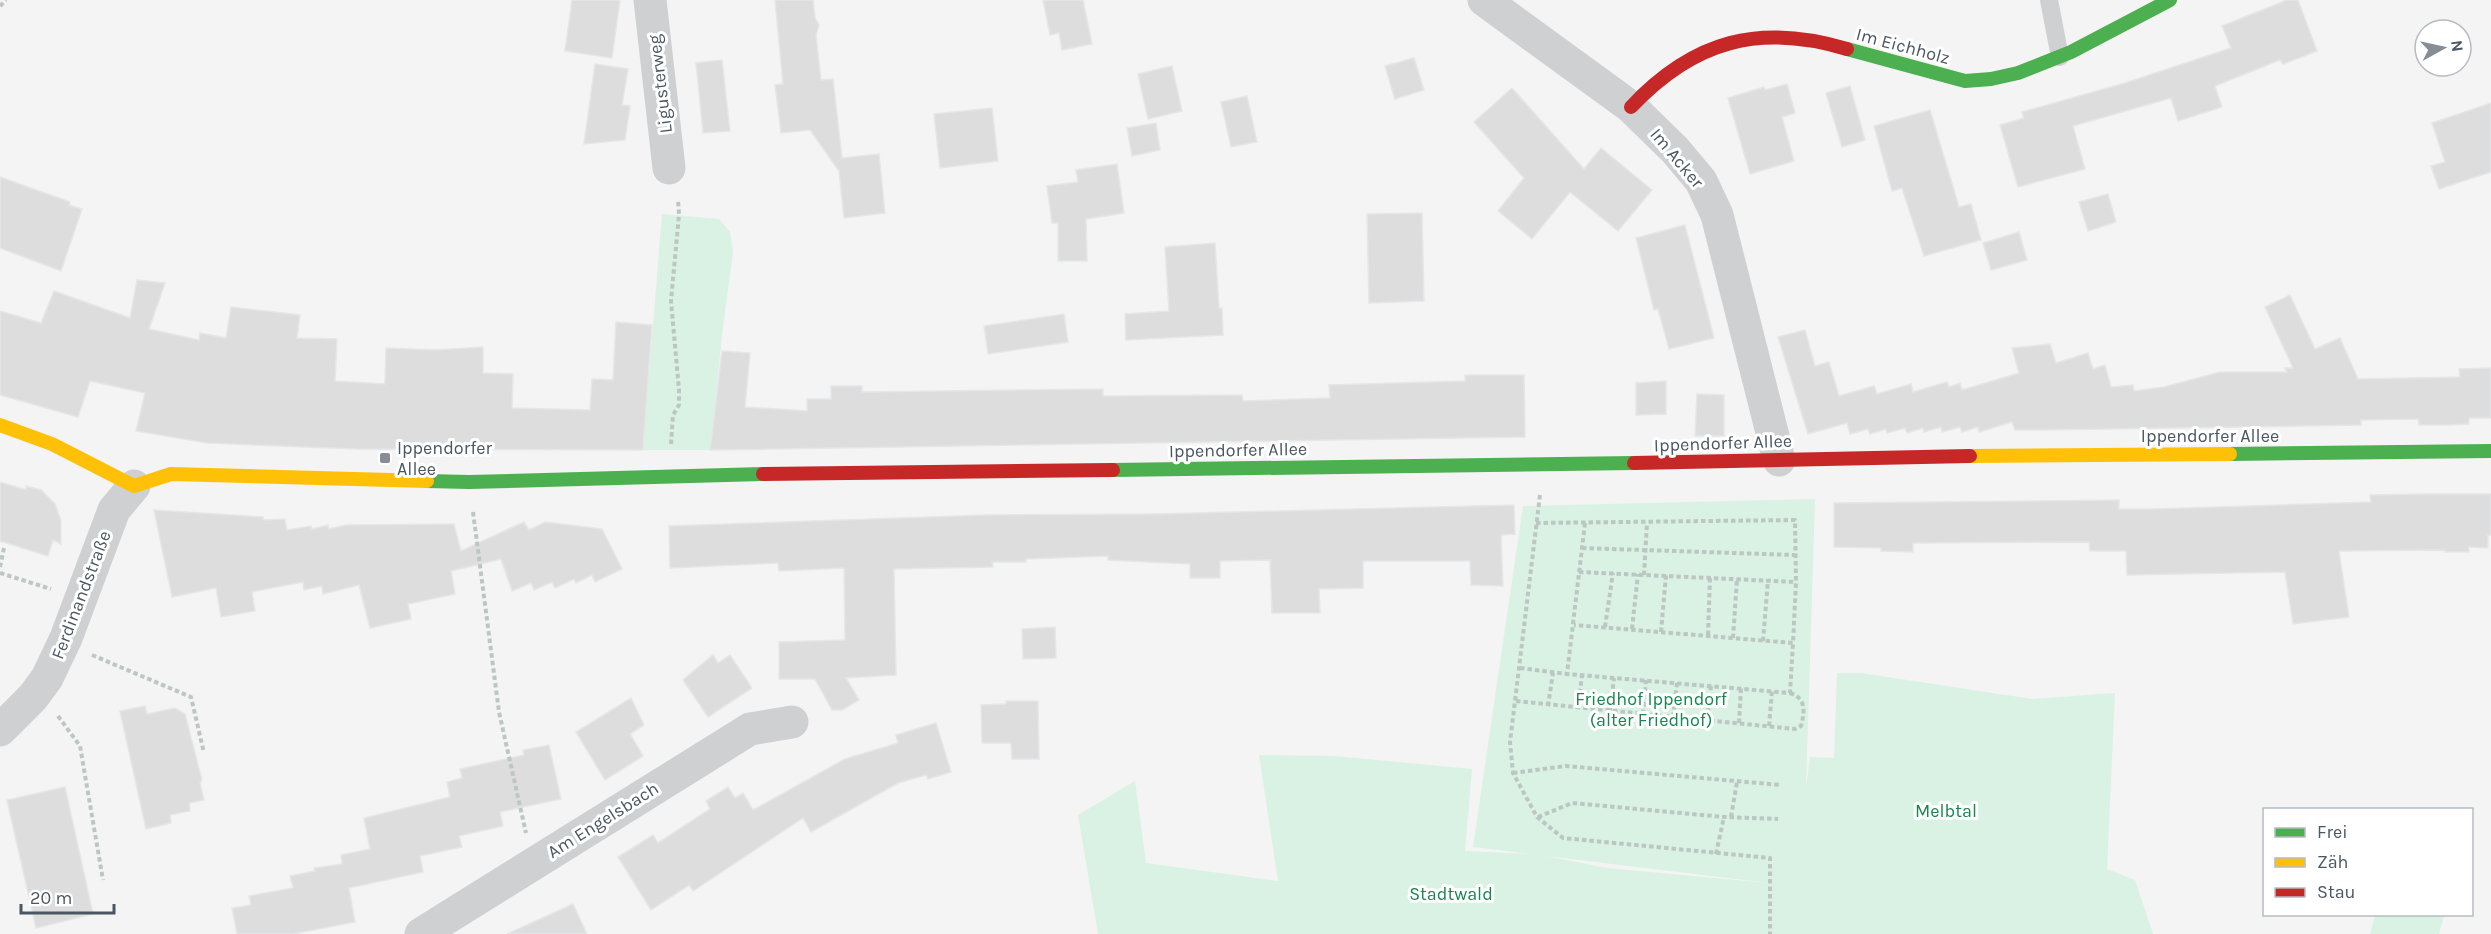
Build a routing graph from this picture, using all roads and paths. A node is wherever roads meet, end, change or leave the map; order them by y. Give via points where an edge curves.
1 (6, 0) edge
2 (650, 0) edge
3 (1484, 0) edge
4 (2049, 0) edge
5 (2170, 0) edge
6 (0, 6) edge
7 (2060, 57) junction
8 (1631, 107) junction
9 (669, 168) dead end
10 (678, 200) dead end
11 (0, 425) edge
12 (670, 449) dead end
13 (2491, 451) edge
14 (1779, 460) junction
15 (1545, 465) junction
16 (134, 486) junction
17 (472, 506) dead end
18 (1536, 523) junction
19 (1585, 523) junction
20 (1647, 523) junction
21 (4, 548) dead end
22 (1582, 548) junction
23 (1646, 550) junction
24 (1795, 555) junction
25 (0, 567) edge
26 (1579, 572) junction
27 (0, 573) edge
28 (1613, 573) junction
29 (1638, 574) junction
30 (1644, 575) junction
31 (1666, 576) junction
32 (1710, 578) junction
33 (1737, 579) junction
34 (1768, 580) junction
35 (1796, 582) junction
36 (50, 589) dead end
37 (1574, 625) junction
38 (1605, 627) junction
39 (1632, 629) junction
40 (1660, 632) junction
41 (1708, 635) junction
42 (1733, 638) junction
43 (1763, 641) junction
44 (1793, 644) junction
45 (91, 654) dead end
46 (1520, 668) junction
47 (1552, 673) junction
48 (1567, 674) junction
49 (1582, 675) junction
50 (1614, 678) junction
51 (1646, 680) junction
52 (1677, 683) junction
53 (1711, 686) junction
54 (1741, 688) junction
55 (1772, 691) junction
56 (1790, 693) junction
57 (1516, 701) junction
58 (1548, 706) junction
59 (1578, 708) junction
60 (1610, 711) junction
61 (1643, 714) junction
62 (57, 716) dead end
63 (1672, 717) junction
64 (1707, 720) junction
65 (792, 722) dead end
66 (1739, 723) junction
67 (1769, 726) junction
68 (0, 730) edge
69 (204, 753) dead end
70 (1513, 773) junction
71 (1737, 782) junction
72 (1781, 785) dead end
73 (1537, 817) junction
74 (1724, 817) junction
75 (1731, 818) junction
76 (1778, 819) dead end
77 (1716, 854) junction
78 (535, 862) junction
79 (103, 880) dead end
80 (421, 934) edge
81 (1770, 934) edge

1 - 6 path
2 - 9 street, Ligusterweg
3 - 8 street, Im Acker
4 - 7 lane
5 - 7 street, Im Eichholz
7 - 8 street, Im Eichholz via 2014,74 1965,81 1797,37 1765,36 1709,50 1685,62 1663,75
8 - 14 street, Im Acker via 1701,181 1717,215
10 - 12 path via 671,301 679,405 673,416
11 - 16 street via 52,444
13 - 14 street, Ippendorfer Allee
14 - 15 street, Ippendorfer Allee
15 - 16 street, Ippendorfer Allee via 668,475 469,482 171,474
15 - 18 path
16 - 68 street, Ferdinandstraße via 114,510 51,671 33,697
17 - 78 path via 500,712
18 - 19 path
18 - 46 path
19 - 20 path
19 - 22 path
20 - 23 path
20 - 24 path via 1795,520
21 - 25 path
22 - 23 path
22 - 26 path
23 - 24 path
23 - 30 path
24 - 35 path
26 - 28 path
26 - 37 path
27 - 36 path
28 - 29 path
28 - 38 path
29 - 30 path
29 - 39 path
30 - 31 path
31 - 32 path
31 - 40 path
32 - 33 path
32 - 41 path
33 - 34 path
33 - 42 path
34 - 35 path
34 - 43 path
35 - 44 path
37 - 38 path
37 - 48 path
38 - 39 path
39 - 40 path
40 - 41 path
41 - 42 path
42 - 43 path
43 - 44 path
44 - 56 path
45 - 69 path via 191,697
46 - 47 path
46 - 57 path
47 - 48 path
47 - 58 path
48 - 49 path
49 - 50 path
49 - 59 path
50 - 51 path
50 - 60 path
51 - 52 path
51 - 61 path
52 - 53 path
52 - 63 path
53 - 54 path
53 - 64 path
54 - 55 path
54 - 66 path
55 - 56 path
55 - 67 path
56 - 67 path via 1802,699 1804,705 1801,726
57 - 58 path
57 - 70 path via 1510,742
58 - 59 path
59 - 60 path
60 - 61 path
61 - 63 path
62 - 79 path via 80,746
63 - 64 path
64 - 66 path
65 - 78 street, Am Engelsbach via 750,729
66 - 67 path
70 - 71 path via 1566,766
70 - 73 path
71 - 72 path
71 - 75 path
73 - 74 path via 1572,803
73 - 77 path via 1563,838
74 - 75 path
74 - 77 path
75 - 76 path
77 - 81 path via 1770,858
78 - 80 street, Am Engelsbach

